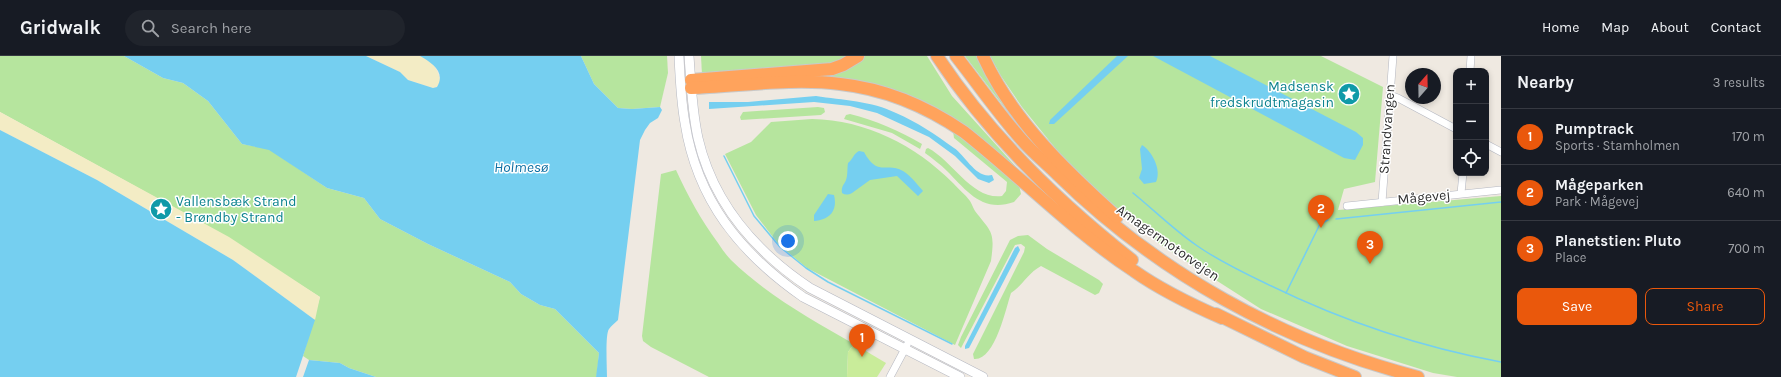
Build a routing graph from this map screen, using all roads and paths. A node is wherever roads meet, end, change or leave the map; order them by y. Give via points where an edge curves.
1 (679, 56) edge
2 (689, 56) edge
3 (858, 56) edge
4 (937, 56) edge
5 (956, 56) edge
6 (983, 56) edge
7 (1393, 56) edge
8 (1471, 56) edge
9 (1470, 68) edge
10 (688, 84) junction
11 (1390, 95) junction
12 (1453, 127) edge
13 (1489, 146) edge
14 (1501, 152) edge
15 (1463, 176) edge
16 (1501, 190) edge
17 (1461, 193) junction
18 (1382, 202) junction
19 (1347, 206) dead end
20 (1200, 285) junction
21 (1222, 318) junction
22 (910, 340) junction
23 (905, 349) junction
24 (890, 377) edge
25 (960, 377) edge
26 (983, 377) edge
27 (1355, 377) edge
28 (1418, 377) edge

1 - 10 street
2 - 10 street
3 - 10 highway via 844,66 832,69
4 - 21 highway via 977,111 1011,150 1067,206 1132,260
5 - 20 highway, Amagermotorvejen via 1022,140 1084,201 1150,252
6 - 20 highway via 1004,95 1034,135 1057,160 1142,240
7 - 11 street, Strandvangen
8 - 9 street
10 - 21 highway via 818,82 862,87 905,100 932,112 964,132 1094,242 1134,271 1197,307
10 - 22 street via 699,139 712,176 726,205 752,241 787,273 810,288
10 - 23 street via 683,111 688,141 701,180 718,212 743,247 779,280 803,297
11 - 12 street
11 - 18 street, Strandvangen
13 - 14 street
15 - 17 street
16 - 17 street, Mågevej
17 - 18 street, Mågevej
18 - 19 street, Mågevej
20 - 28 highway, Amagermotorvejen via 1255,317 1309,342
21 - 27 highway via 1304,357
22 - 23 street
22 - 26 street
23 - 24 street
23 - 25 street

